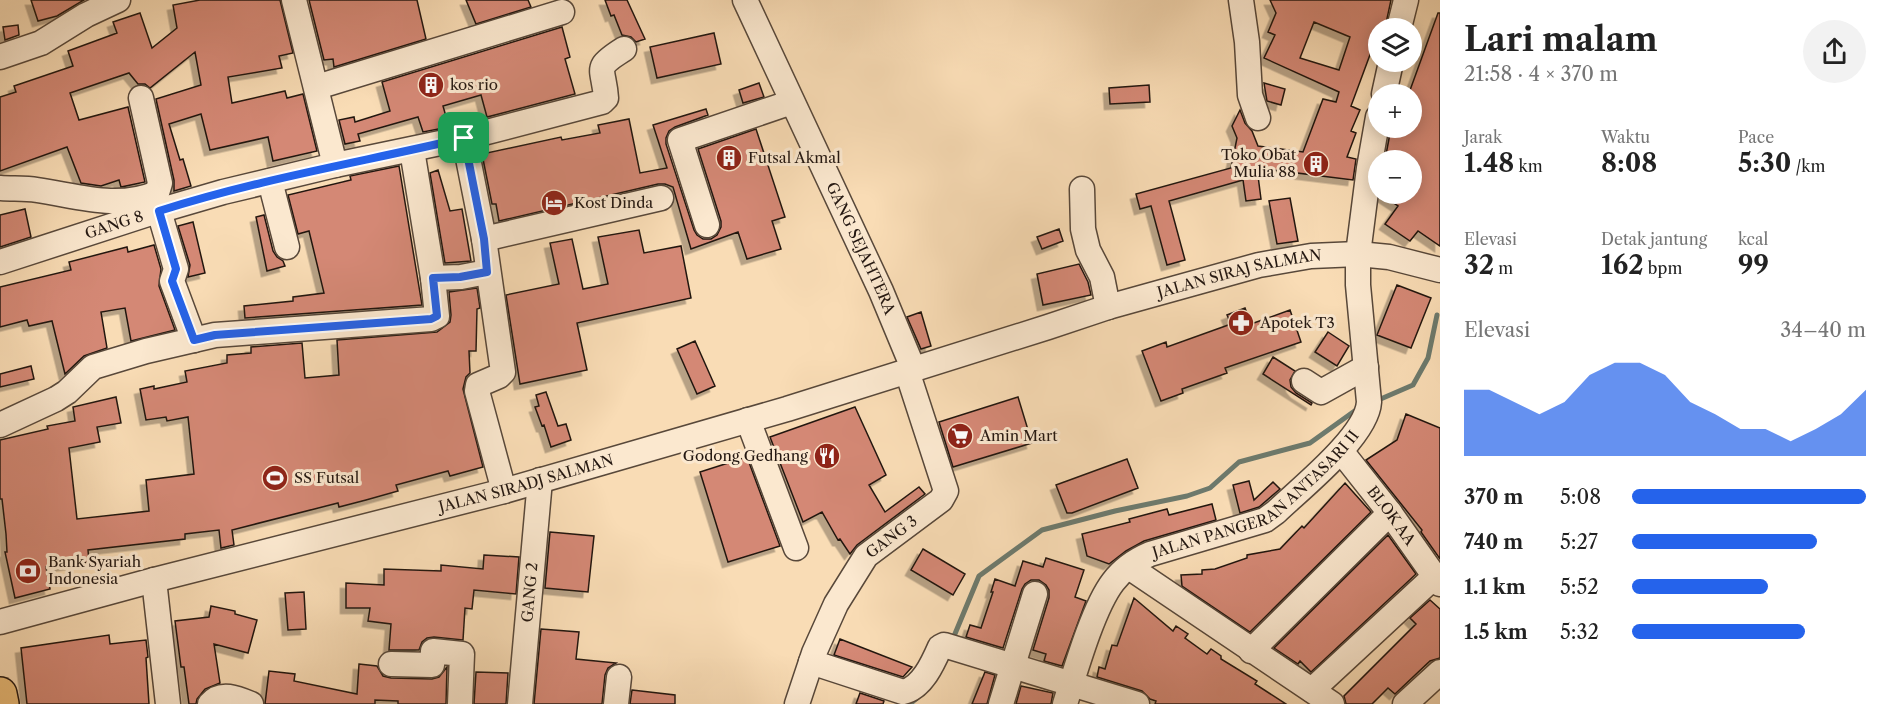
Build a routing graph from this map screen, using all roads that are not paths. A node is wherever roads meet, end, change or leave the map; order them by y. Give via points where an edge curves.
1 (118, 0) edge
2 (294, 0) edge
3 (745, 0) edge
4 (1241, 0) edge
5 (1406, 0) edge
6 (562, 12) dead end
7 (1402, 18) edge
8 (624, 49) dead end
9 (0, 57) edge
10 (317, 87) junction
11 (141, 98) dead end
12 (792, 102) junction
13 (1258, 118) dead end
14 (464, 138) junction
15 (1374, 138) edge
16 (412, 150) junction
17 (335, 165) junction
18 (270, 181) junction
19 (0, 188) edge
20 (1082, 189) dead end
21 (662, 198) dead end
22 (159, 211) junction
23 (707, 225) dead end
24 (484, 239) junction
25 (287, 247) dead end
26 (1358, 254) junction
27 (0, 262) edge
28 (487, 272) junction
29 (1438, 272) edge
30 (433, 278) junction
31 (1108, 307) junction
32 (1048, 327) joint
33 (194, 340) junction
34 (1366, 367) junction
35 (910, 369) junction
36 (1304, 381) dead end
37 (748, 420) junction
38 (0, 425) edge
39 (1341, 451) junction
40 (540, 480) junction
41 (504, 492) junction
42 (1390, 513) junction
43 (796, 548) dead end
44 (1129, 567) junction
45 (154, 580) junction
46 (1437, 581) edge
47 (1035, 594) dead end
48 (0, 622) edge
49 (1251, 651) junction
50 (811, 662) junction
51 (391, 663) dead end
52 (1013, 666) junction
53 (1440, 672) edge
54 (619, 677) dead end
55 (1312, 690) junction
56 (1068, 693) edge
57 (0, 694) edge
58 (2, 704) edge
59 (168, 704) edge
60 (210, 704) edge
61 (251, 704) edge
62 (460, 704) edge
63 (520, 704) edge
64 (616, 704) edge
65 (797, 704) edge
66 (1001, 704) edge
67 (1137, 704) edge
68 (1332, 704) edge
69 (1405, 704) edge

1 - 9 street via 41,44
2 - 10 street
3 - 12 street, GANG SEJAHTERA
4 - 13 street via 1250,95
5 - 7 street
6 - 10 street
8 - 14 street, GANG 8 via 602,68 606,98 602,102
10 - 17 street
11 - 19 street via 160,183 157,193 112,202
12 - 23 street via 680,140
12 - 35 street, GANG SEJAHTERA via 881,291
14 - 16 street, GANG 8
14 - 24 street
15 - 26 street, JALAN PANGERAN ANTASARI II
16 - 17 street, GANG 8
16 - 30 street
17 - 18 street, GANG 8
18 - 22 street, GANG 8
18 - 25 street
20 - 31 street via 1083,229 1088,250 1102,277
21 - 24 street
22 - 27 street, GANG 8
22 - 33 street via 176,269 172,281
24 - 28 street
26 - 29 street, JALAN SIRAJ SALMAN via 1389,257
26 - 31 street, JALAN SIRAJ SALMAN via 1311,256 1259,265
26 - 34 street, JALAN PANGERAN ANTASARI II
28 - 30 street
28 - 41 street via 503,372 478,385 477,391
30 - 33 street via 437,316 431,319 215,335
31 - 32 street, JALAN SIRAJ SALMAN
32 - 35 street, JALAN SIRADJ SALMAN
33 - 38 street via 93,367 56,399
34 - 36 street via 1321,392
34 - 39 street, JALAN PANGERAN ANTASARI II via 1368,412
35 - 37 street, JALAN SIRADJ SALMAN
35 - 50 street, GANG 3 via 946,492 941,500 866,556 840,596
37 - 40 street, JALAN SIRADJ SALMAN
37 - 43 street
39 - 42 street, BLOK AA
39 - 44 street, JALAN PANGERAN ANTASARI II via 1265,520 1150,554
40 - 41 street, JALAN SIRADJ SALMAN
40 - 63 street, GANG 2
41 - 45 street, JALAN SIRADJ SALMAN
42 - 46 street, BLOK AA
42 - 49 street
44 - 49 street
44 - 56 street, JALAN PANGERAN ANTASARI II via 1105,596
45 - 48 street, JALAN SIRADJ SALMAN
45 - 59 street
46 - 55 street
47 - 52 street
49 - 55 street
50 - 52 street via 903,692 912,689 933,665 939,649 952,647
50 - 65 street, GANG 3
51 - 62 street via 432,665 433,651 462,654
52 - 56 street
52 - 66 street
53 - 69 street
54 - 64 street
55 - 68 street
56 - 67 street
57 - 58 highway
60 - 61 street via 219,697

